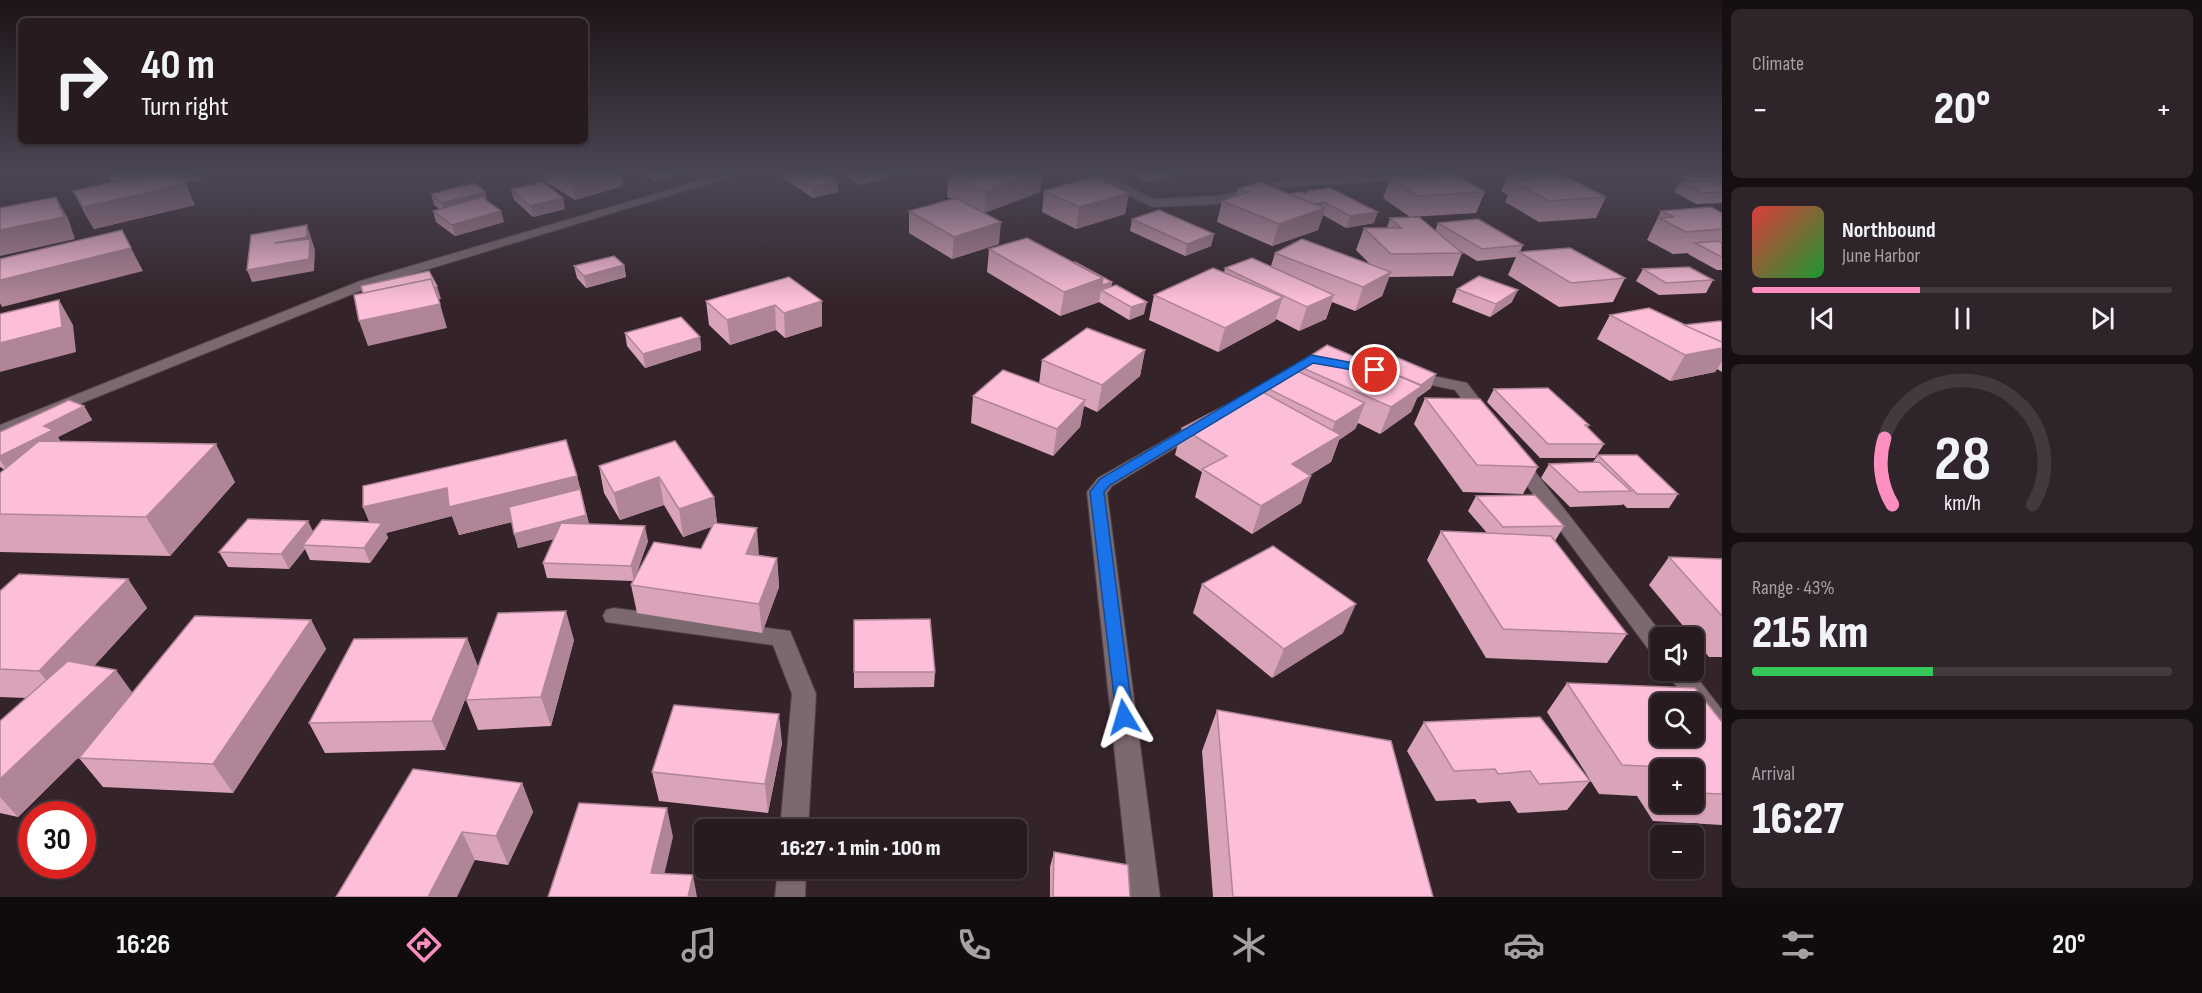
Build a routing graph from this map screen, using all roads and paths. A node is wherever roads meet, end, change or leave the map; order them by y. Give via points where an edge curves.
1 (594, 216) edge
2 (1392, 373) edge
3 (1218, 414) edge
4 (0, 431) edge
5 (614, 616) dead end
6 (1650, 635) edge
7 (1685, 681) edge
8 (1722, 729) edge
9 (795, 819) edge
10 (791, 879) edge
11 (790, 897) edge
12 (1145, 897) edge

1 - 4 street via 365,284
2 - 6 street via 1461,386
3 - 12 street via 1105,482 1097,492
5 - 9 street via 782,637 804,694
7 - 8 street
10 - 11 street

